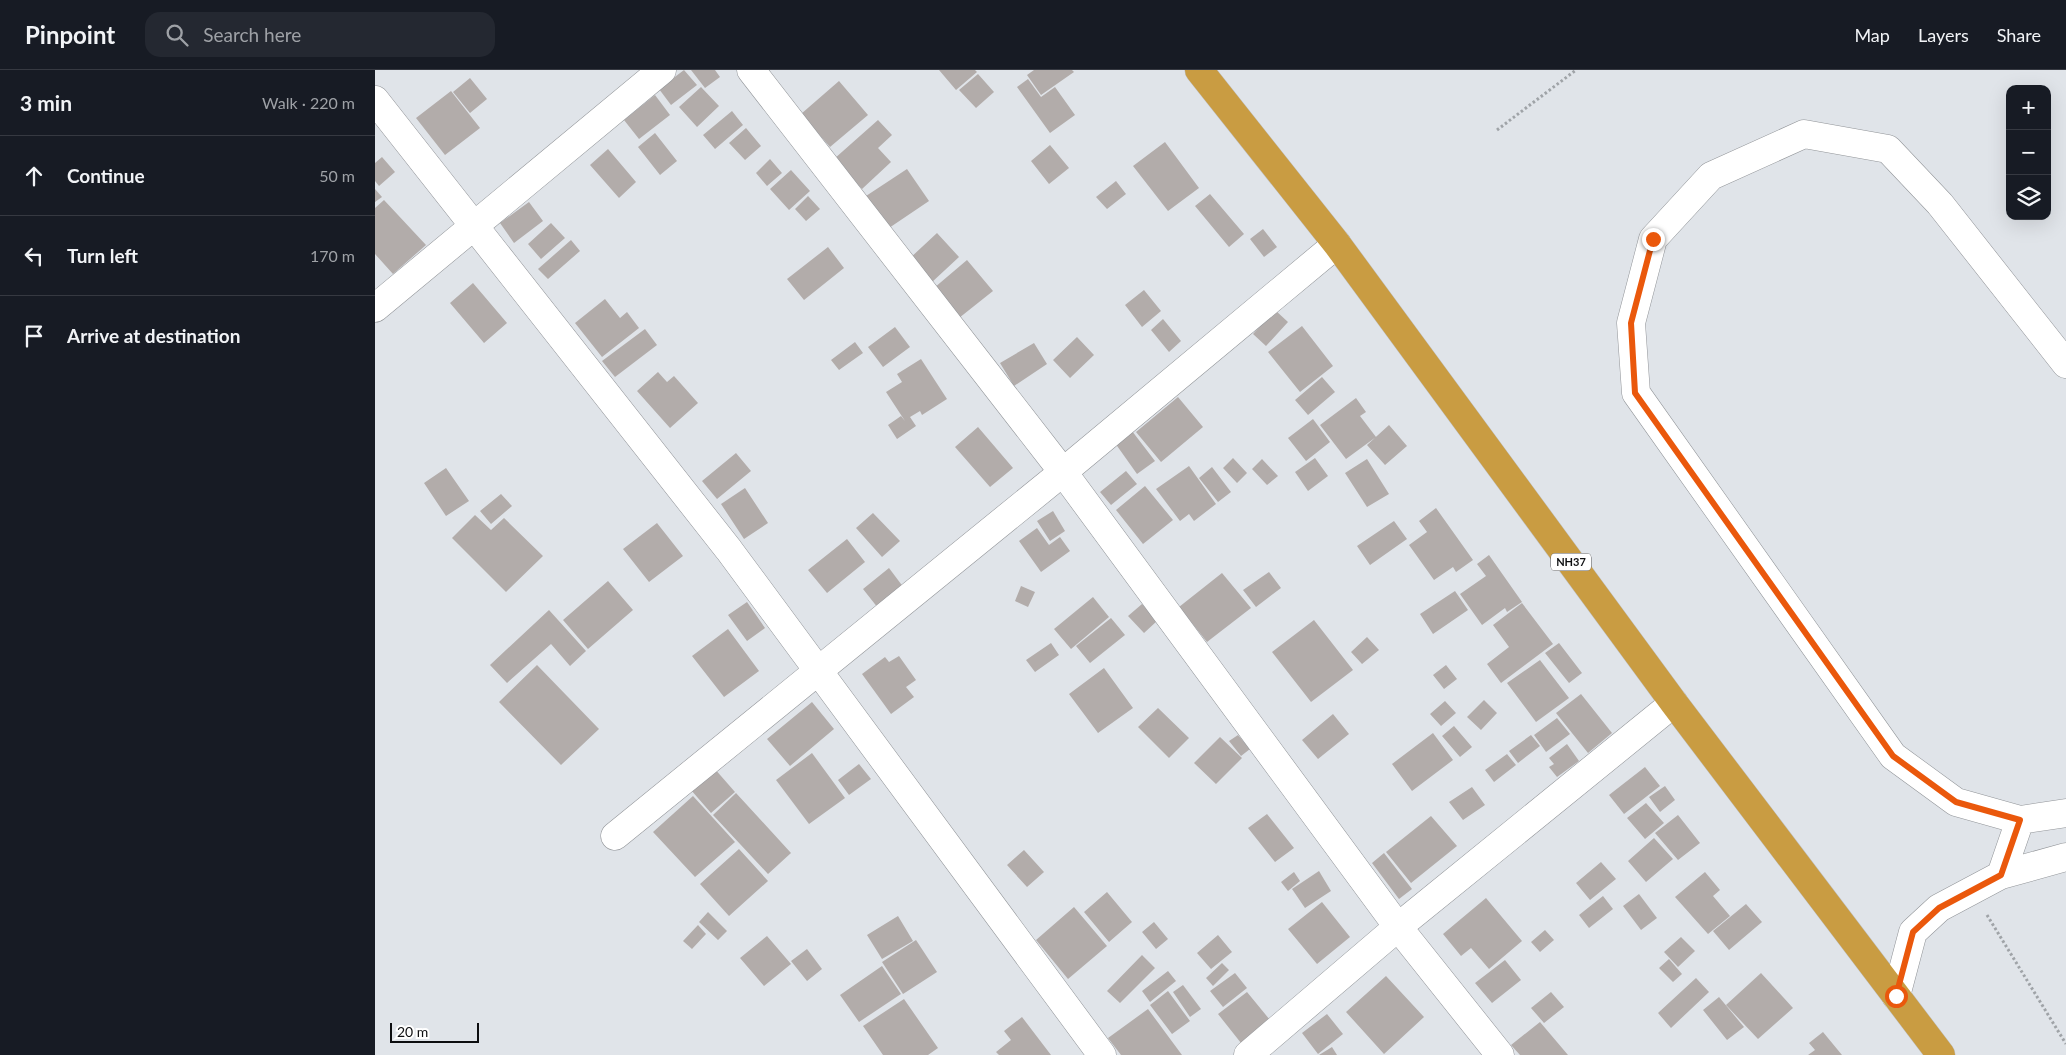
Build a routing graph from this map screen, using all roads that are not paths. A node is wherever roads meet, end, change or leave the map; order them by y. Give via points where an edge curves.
1 (662, 70) edge
2 (751, 70) edge
3 (1199, 70) edge
4 (375, 100) edge
5 (474, 226) junction
6 (1337, 244) junction
7 (375, 308) edge
8 (2066, 364) edge
9 (1063, 472) junction
10 (819, 672) junction
11 (1674, 703) junction
12 (2066, 813) edge
13 (2020, 820) junction
14 (615, 836) dead end
15 (2066, 857) edge
16 (2001, 875) junction
17 (1398, 928) junction
18 (1896, 996) junction
19 (1102, 1055) edge
20 (1248, 1055) edge
21 (1500, 1055) edge
22 (1941, 1055) edge

1 - 5 street
2 - 9 street
3 - 6 highway, NH37
4 - 5 street
5 - 7 street
5 - 10 street via 729,550
6 - 9 street
6 - 11 highway, NH37
8 - 13 street via 1940,204 1888,150 1804,134 1711,176 1653,239 1631,323 1635,393 1893,756 1956,802
9 - 10 street
9 - 17 street
10 - 14 street
10 - 19 street
11 - 17 street
11 - 18 highway, NH37
12 - 13 street
13 - 16 street
15 - 16 street
16 - 18 street via 1939,908 1913,932
17 - 20 street
17 - 21 street
18 - 22 highway, NH37

